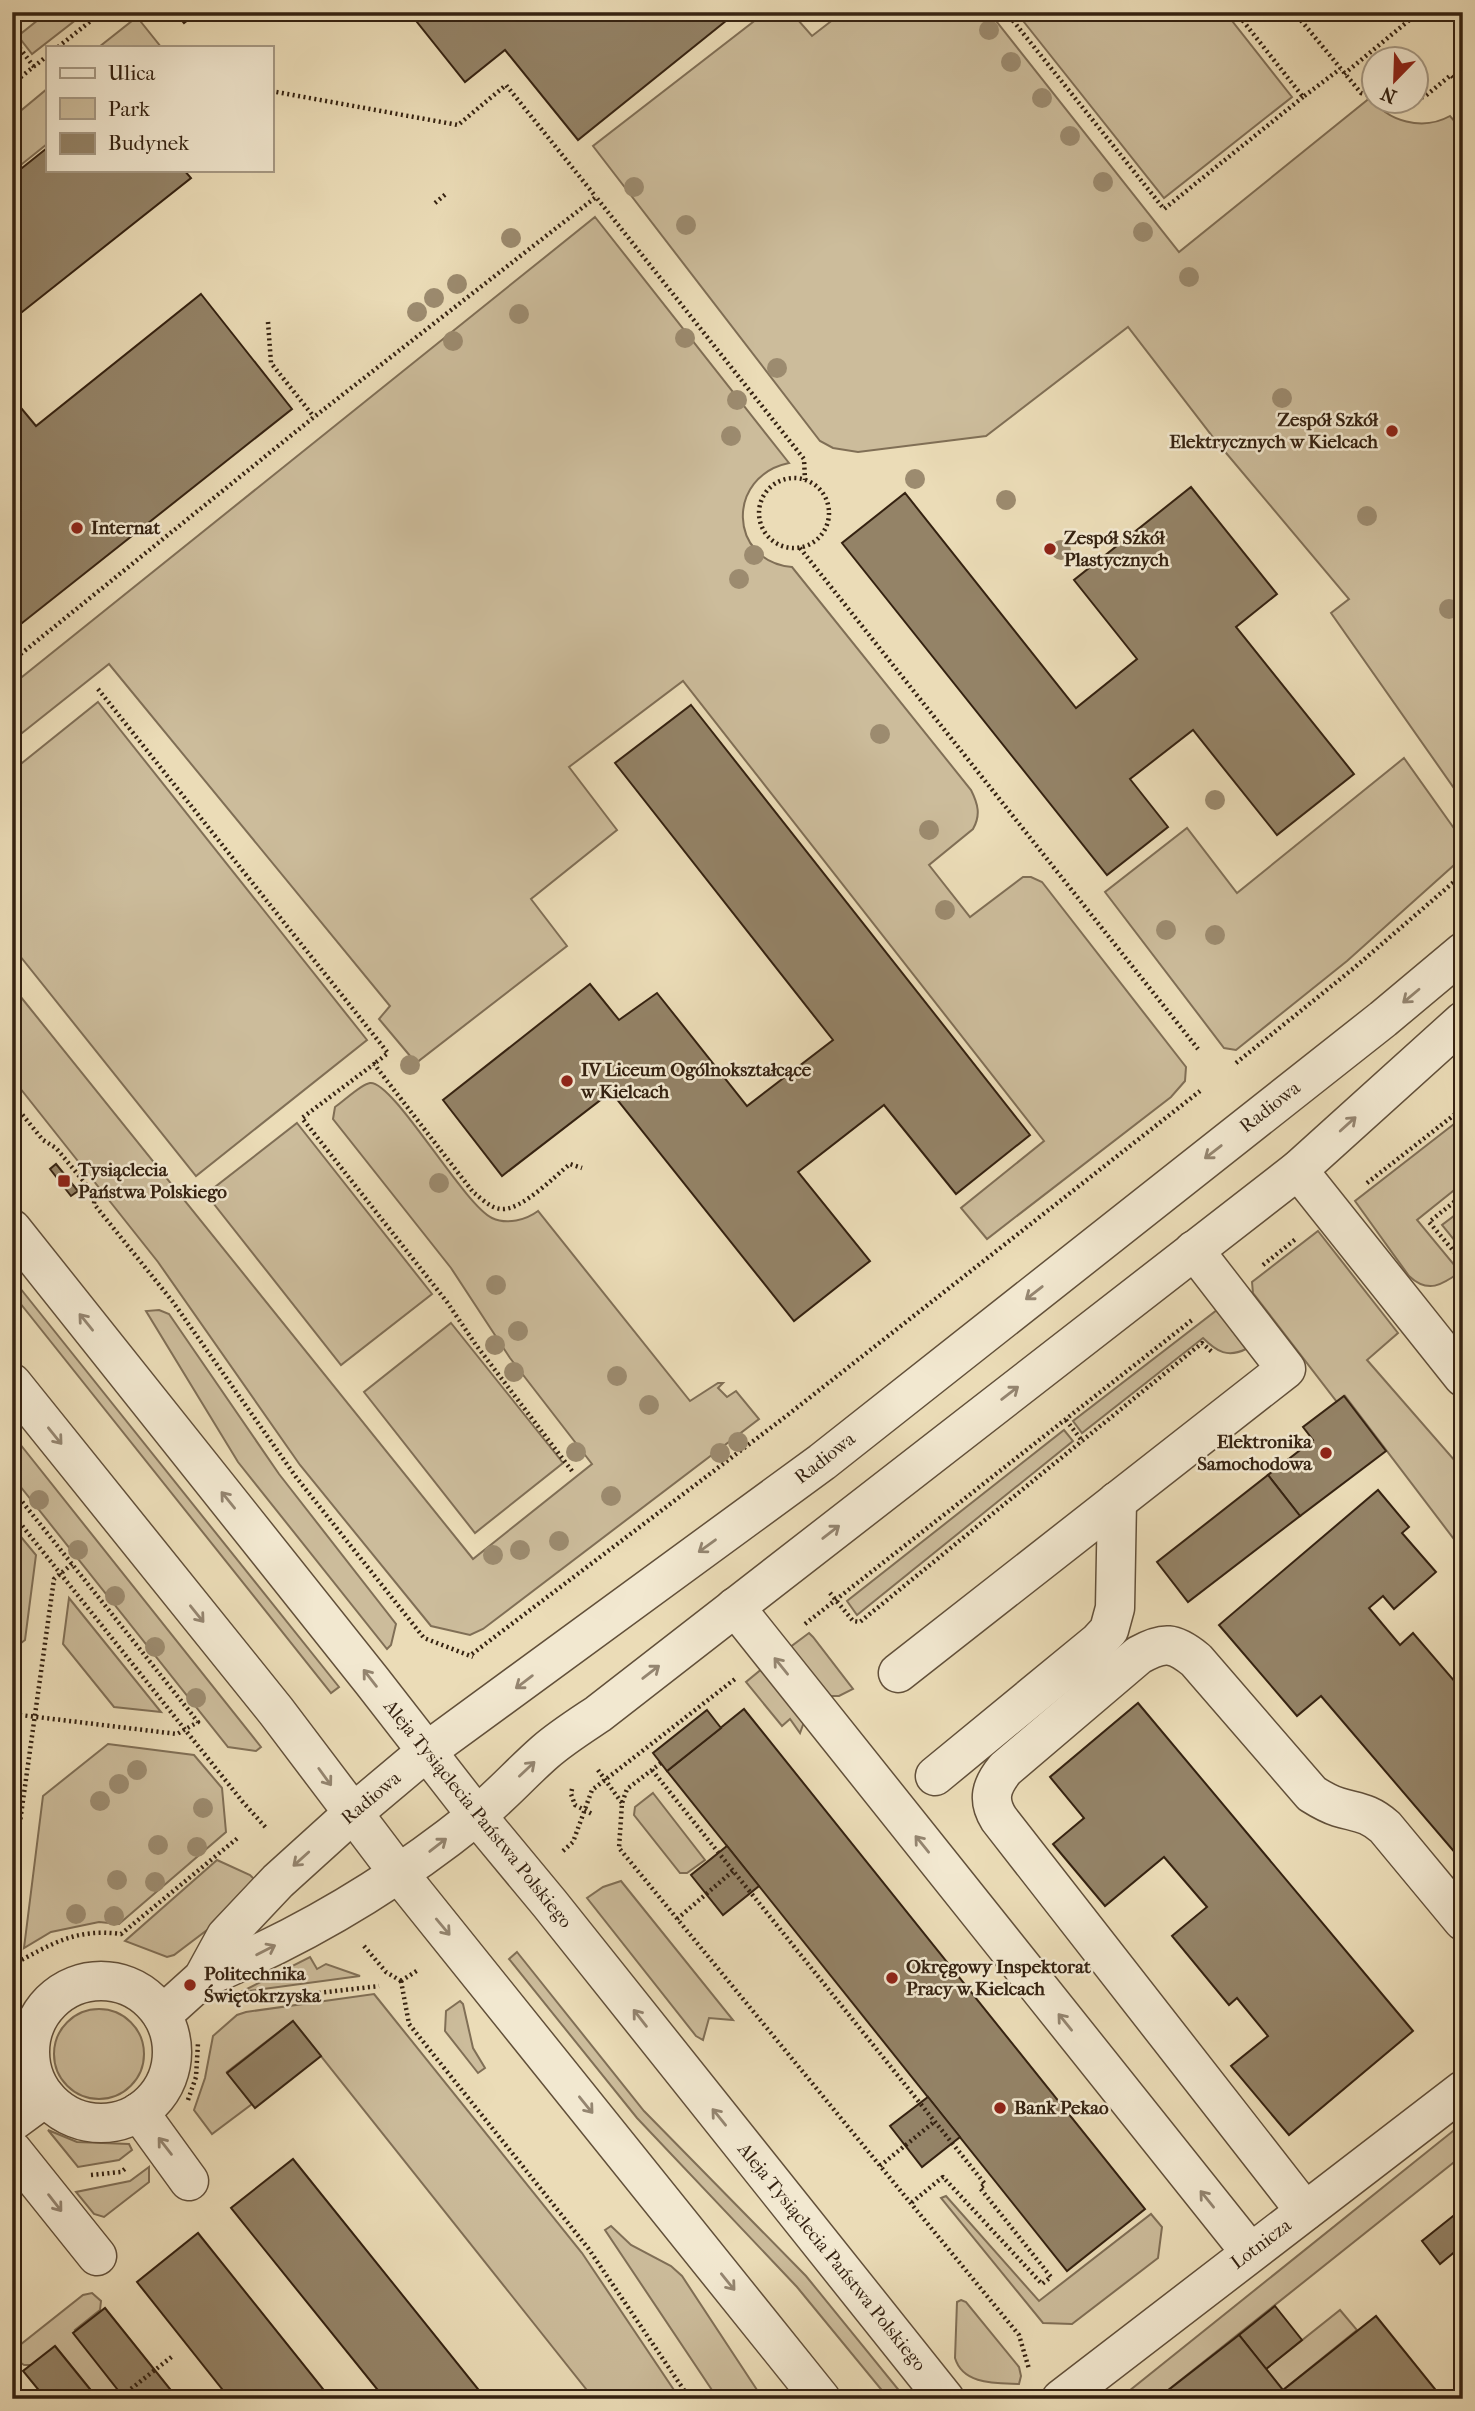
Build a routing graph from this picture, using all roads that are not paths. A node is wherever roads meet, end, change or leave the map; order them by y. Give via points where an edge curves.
1 (1463, 952) edge
2 (1463, 1021) edge
3 (1298, 1170) junction
4 (12, 1229) edge
5 (1194, 1250) junction
6 (1463, 1377) edge
7 (12, 1383) edge
8 (1117, 1501) junction
9 (735, 1607) junction
10 (898, 1673) dead end
11 (427, 1751) junction
12 (935, 1776) dead end
13 (352, 1814) junction
14 (477, 1816) junction
15 (400, 1875) junction
16 (1463, 1921) edge
17 (204, 1978) junction
18 (162, 2015) junction
19 (1463, 2090) edge
20 (46, 2097) junction
21 (139, 2112) junction
22 (12, 2122) edge
23 (12, 2150) edge
24 (189, 2181) dead end
25 (1305, 2211) junction
26 (1250, 2252) junction
27 (97, 2256) dead end
28 (1046, 2388) edge
29 (821, 2399) edge
30 (945, 2399) edge

1 -> 11 street, Radiowa via 821,1462
3 -> 2 street, Radiowa
3 - 5 street, Radiowa
3 - 6 street
11 -> 4 street, Aleja Tysiąclecia Państwa Polskiego
5 - 8 street via 1286,1369
9 -> 5 street, Radiowa
7 -> 13 street via 276,1712
8 - 10 street
8 - 12 street via 1115,1608 1109,1630
14 -> 9 street, Radiowa via 547,1750
26 -> 9 street
11 - 13 street, Radiowa
11 - 14 street, Aleja Tysiąclecia Państwa Polskiego
13 - 15 street
13 -> 17 street, Radiowa via 278,1881 226,1937
15 -> 14 street, Radiowa
30 -> 14 street, Aleja Tysiąclecia Państwa Polskiego
17 -> 15 street, Radiowa via 284,1941
15 -> 29 street
16 - 25 street via 1385,1827 1373,1817 1312,1794 1196,1660 1175,1646 1159,1646 1139,1656 1005,1769 993,1787 991,1804 999,1819
17 - 18 street, Radiowa
18 - 20 street via 131,1987 110,1981 68,1988 38,2017 31,2037 29,2059 34,2079
18 - 21 street via 171,2035 172,2058 156,2098
19 - 25 street, Lotnicza
20 - 21 street via 61,2112 100,2124
20 - 22 street
24 -> 21 street
23 -> 27 street
25 - 26 street, Lotnicza
26 - 28 street, Lotnicza

